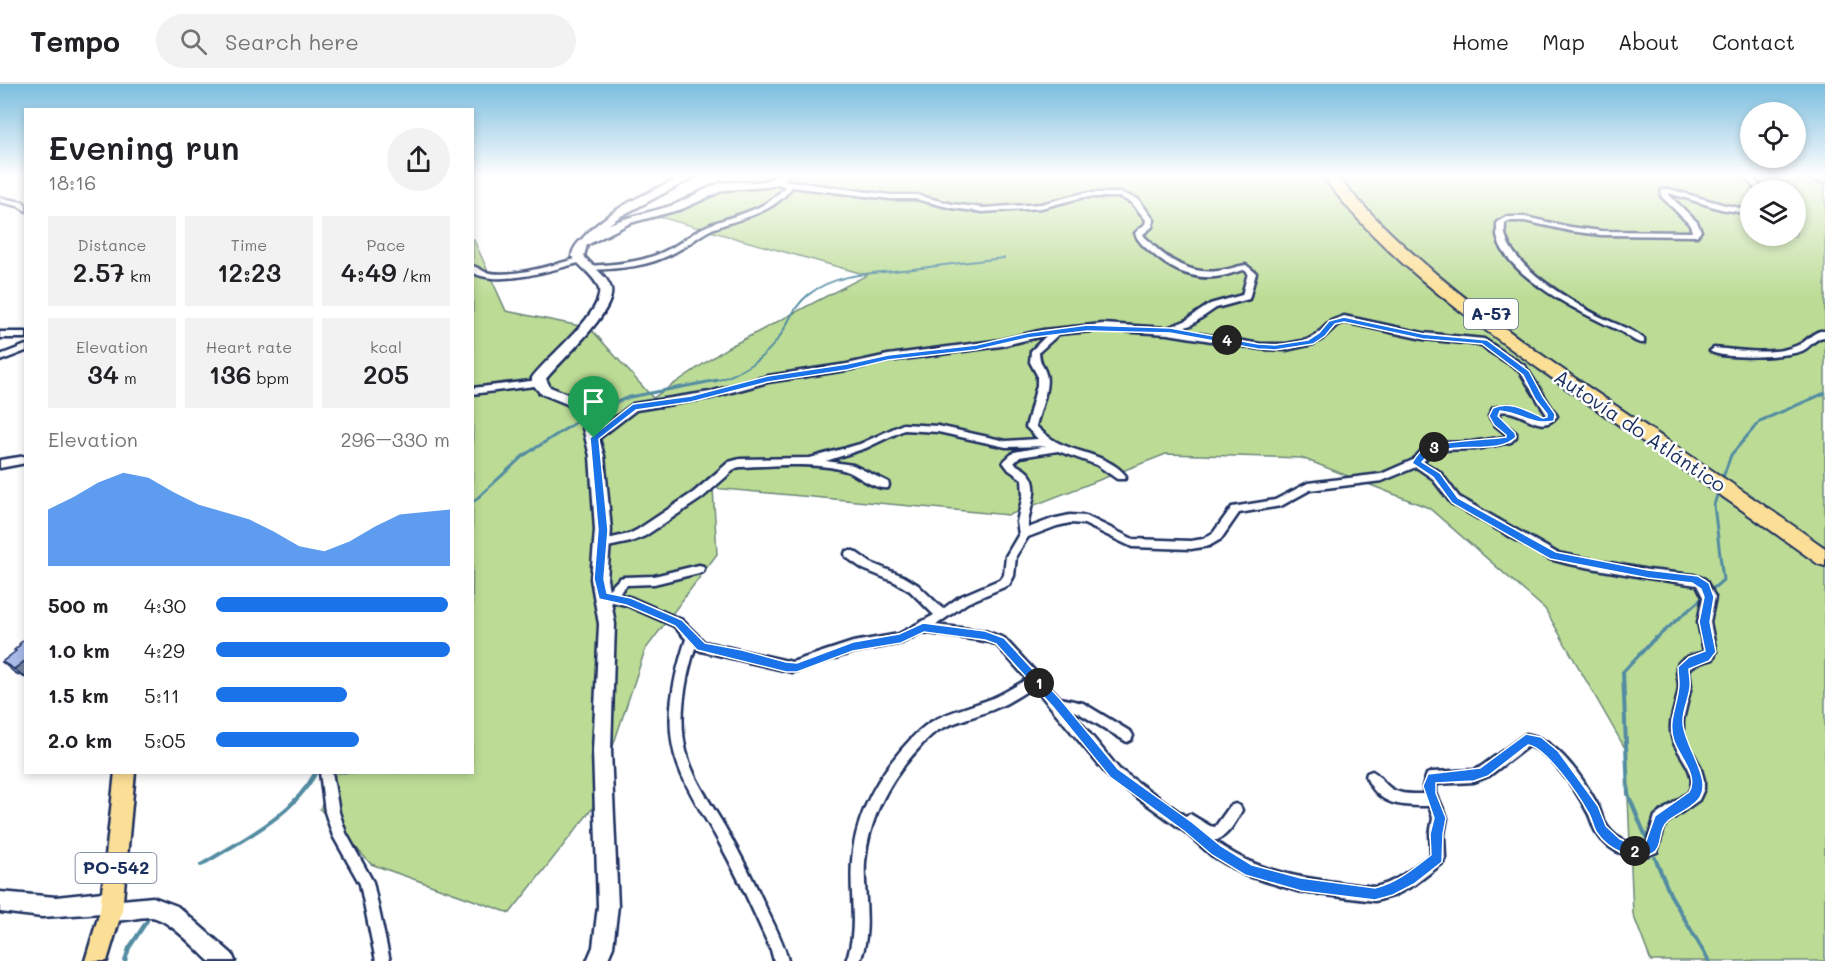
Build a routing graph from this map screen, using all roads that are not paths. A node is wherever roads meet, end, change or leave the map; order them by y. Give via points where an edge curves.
1 (616, 216) edge
2 (645, 216) edge
3 (746, 216) edge
4 (1147, 216) edge
5 (1367, 216) edge
6 (1379, 216) edge
7 (1686, 216) edge
8 (583, 243) junction
9 (584, 264) junction
10 (474, 269) edge
11 (1170, 331) junction
12 (1057, 332) junction
13 (1825, 334) edge
14 (0, 335) edge
15 (24, 335) edge
16 (1641, 341) dead end
17 (24, 349) edge
18 (1714, 351) dead end
19 (0, 358) edge
20 (539, 383) junction
21 (474, 391) edge
22 (1656, 435) junction
23 (594, 438) junction
24 (1054, 445) junction
25 (24, 459) edge
26 (810, 462) junction
27 (1417, 463) junction
28 (0, 464) edge
29 (1121, 476) dead end
30 (884, 485) dead end
31 (1785, 523) junction
32 (1024, 534) junction
33 (1825, 543) edge
34 (603, 544) junction
35 (850, 554) dead end
36 (1825, 558) edge
37 (699, 569) dead end
38 (605, 596) junction
39 (942, 616) junction
40 (923, 628) junction
41 (692, 639) junction
42 (1035, 680) junction
43 (1057, 703) junction
44 (1126, 735) dead end
45 (125, 774) edge
46 (327, 774) edge
47 (1372, 777) dead end
48 (1138, 791) junction
49 (1434, 800) junction
50 (1235, 810) dead end
51 (0, 902) edge
52 (112, 906) junction
53 (99, 958) edge
54 (225, 961) edge
55 (383, 961) edge
56 (597, 961) edge
57 (781, 961) edge
58 (853, 961) edge

1 - 8 street
2 - 8 street
3 - 9 street via 709,228 669,253 618,268
4 - 11 street via 1149,225 1139,233 1140,237 1182,271 1211,275 1246,267 1252,273 1246,297 1213,306
5 - 22 highway, Autovía do Atlántico / A-57 via 1396,248 1516,345
6 - 22 highway, Autovía do Atlántico / A-57 via 1438,273
7 - 16 street via 1694,224 1694,234 1601,233 1525,219 1501,222 1507,250 1529,273 1596,318 1631,332
8 - 9 street via 578,252
9 - 10 street via 492,276 483,276
9 - 20 street via 604,288 602,306 544,371
11 - 12 street via 1103,327
11 - 27 street via 1258,347 1284,347 1310,342 1332,322 1344,319 1423,336 1484,342 1522,368 1552,416 1542,421 1516,409 1499,408 1494,416 1511,433 1508,440 1436,447 1425,452
12 - 23 street via 768,379 691,399 633,407
12 - 24 street via 1038,346 1034,357 1042,375 1041,395 1031,426
13 - 18 street via 1813,336 1802,348 1785,352
14 - 15 street
17 - 19 street
20 - 21 street
20 - 23 street via 545,390 580,406
22 - 31 highway, Autovía do Atlántico / A-57
23 - 34 street
24 - 26 street via 1006,444 938,429 903,427 863,446
24 - 29 street via 1101,462
24 - 32 street via 1009,458 1009,465 1021,471 1028,481
25 - 28 street
26 - 30 street via 849,468
26 - 34 street via 733,465 698,495 641,533
27 - 32 street via 1382,477 1308,488 1277,503 1240,508 1232,513 1217,536 1195,545 1132,543 1080,519 1064,520
27 - 49 street via 1436,475 1455,500 1554,556 1694,579 1705,586 1709,597 1704,622 1710,652 1683,667 1685,686 1677,720 1679,740 1698,780 1698,789 1660,820 1652,847 1632,850 1609,838 1554,755 1532,739 1520,742 1474,776 1432,778 1429,786
31 - 33 highway, Autovía do Atlántico / A-57
31 - 36 highway, Autovía do Atlántico / A-57
32 - 39 street via 1011,556 1007,579 963,600
34 - 38 street via 599,579
35 - 39 street via 914,588
37 - 38 street via 654,580 624,581
38 - 41 street via 673,620
38 - 56 street via 602,751 608,906 603,947
39 - 40 street
40 - 41 street via 901,638 853,647 792,668 742,654 714,651
40 - 42 street via 1000,641
41 - 57 street via 677,728 684,765 729,846
42 - 43 street
42 - 58 street via 1002,700 927,731 874,797 863,831 858,886 862,938
43 - 44 street via 1079,706
43 - 48 street via 1104,762
45 - 52 main road, PO-542
46 - 55 street via 332,812 340,836 366,882
47 - 49 street via 1388,796
48 - 49 street via 1216,850 1250,870 1301,885 1375,894 1409,880 1438,858 1440,818
48 - 50 street via 1161,800 1211,833 1221,831
51 - 52 street via 25,906
52 - 53 main road, PO-542
52 - 54 street via 153,907 170,913

